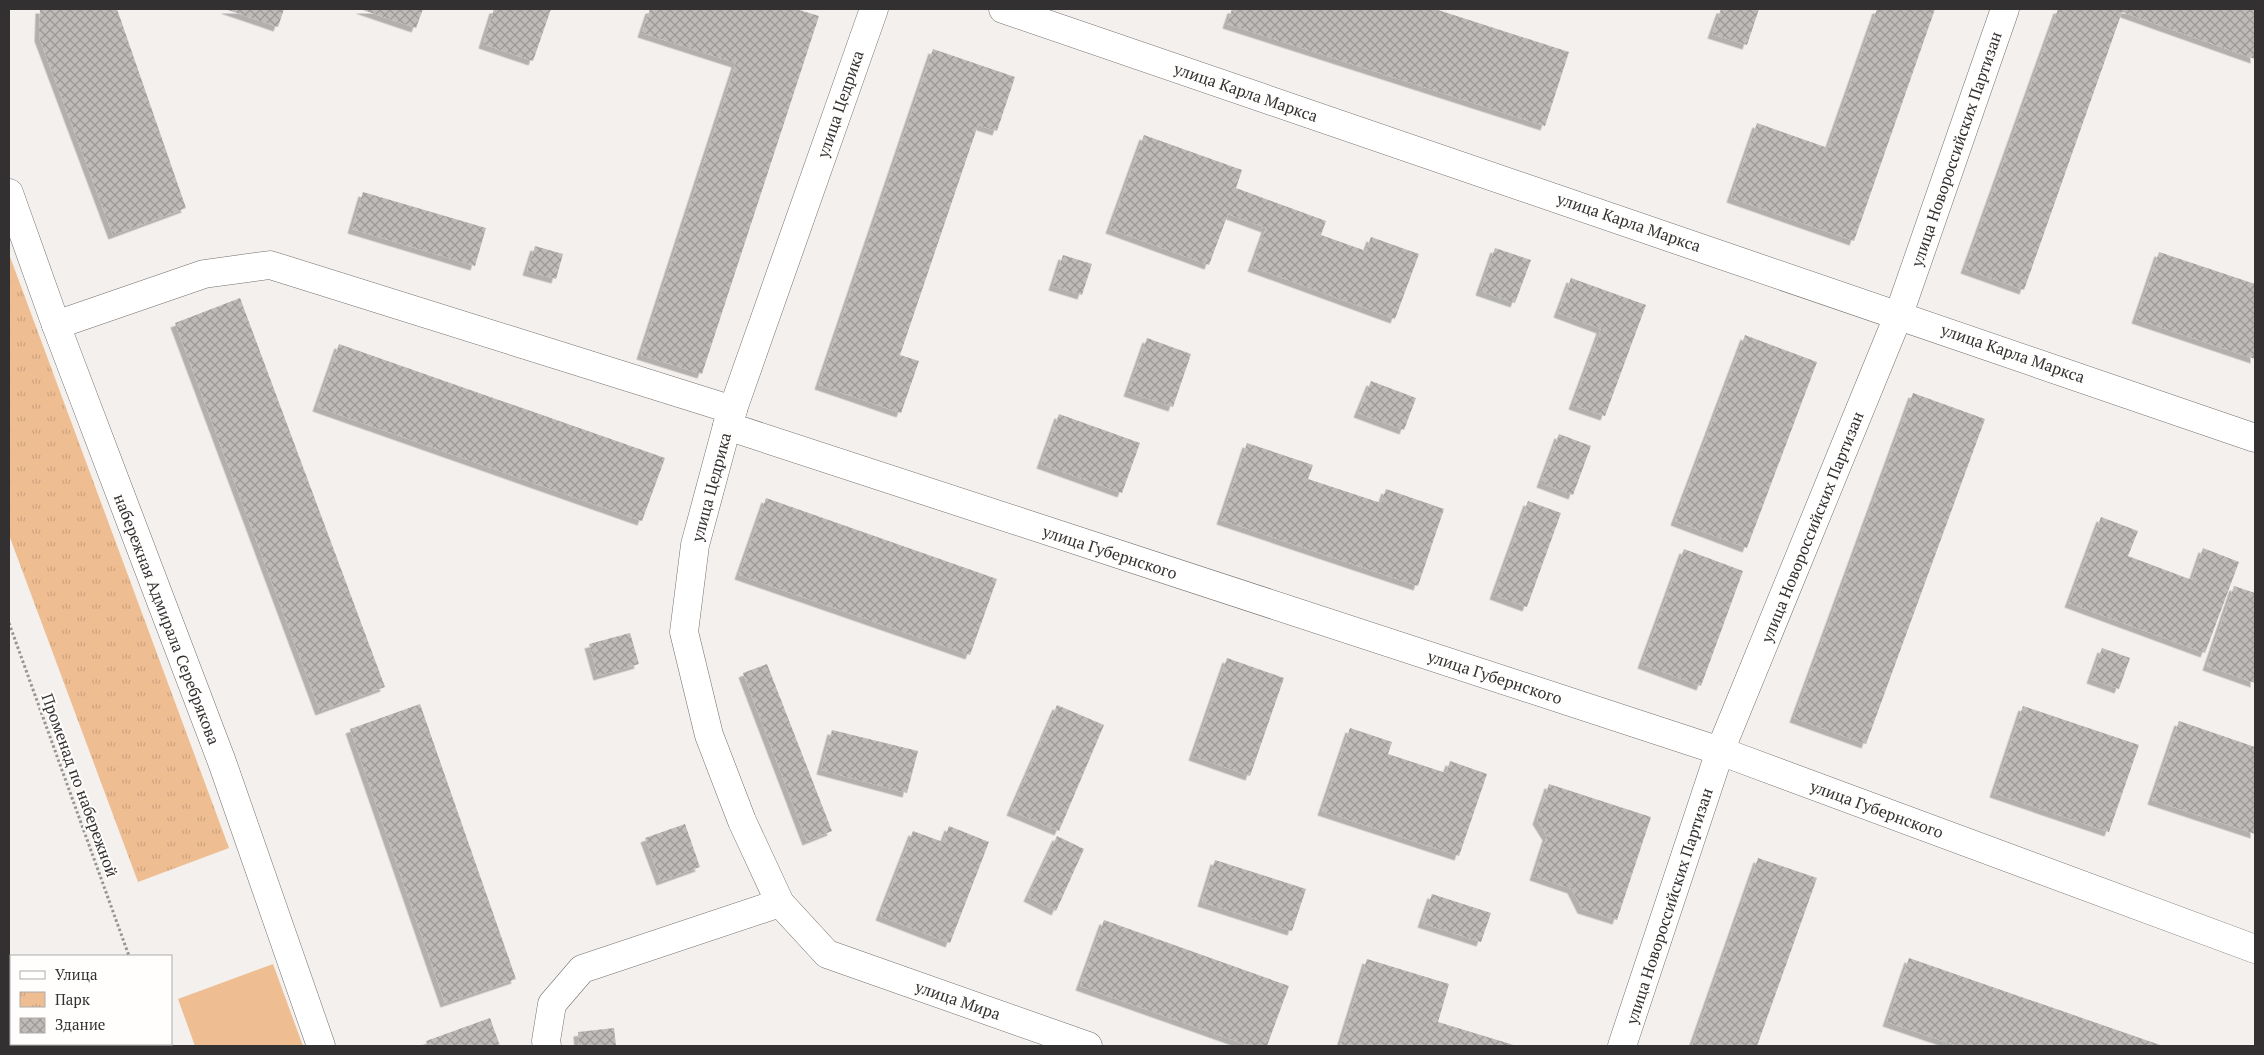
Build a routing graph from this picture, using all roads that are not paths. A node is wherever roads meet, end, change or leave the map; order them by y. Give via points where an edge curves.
1 (874, 9) edge
2 (1003, 9) edge
3 (2004, 9) edge
4 (9, 193) edge
5 (1898, 314) junction
6 (56, 325) junction
7 (730, 418) junction
8 (2255, 438) edge
9 (1720, 751) junction
10 (780, 903) junction
11 (2255, 949) edge
12 (827, 954) joint
13 (321, 1046) edge
14 (547, 1046) edge
15 (1088, 1046) edge
16 (1622, 1046) edge

1 - 7 street, улица Цедрика
2 - 5 street, улица Карла Маркса
3 - 5 street, улица Новороссийских Партизан
4 - 6 street, набережная Адмирала Серебрякова
5 - 8 street, улица Карла Маркса
5 - 9 street, улица Новороссийских Партизан
6 - 7 street, улица Губернского via 204,274 270,265
6 - 13 street, набережная Адмирала Серебрякова via 222,762
7 - 9 street, улица Губернского
7 - 10 street, улица Цедрика via 695,545 684,632 709,735 742,821
9 - 11 street, улица Губернского
9 - 16 street, улица Новороссийских Партизан
10 - 12 street, улица Цедрика
10 - 14 street via 582,969 552,1004
12 - 15 street, улица Мира

